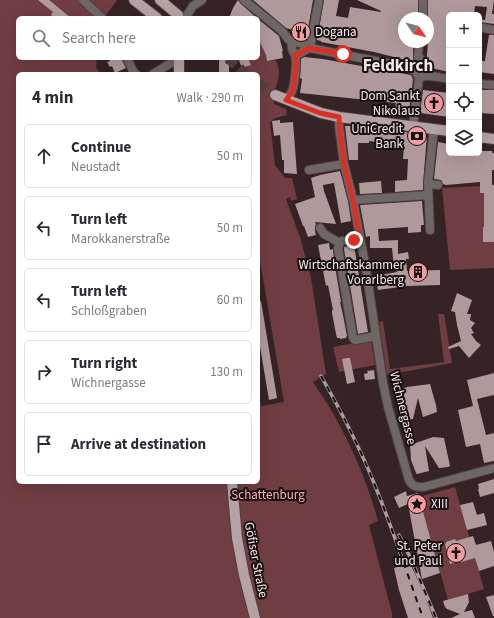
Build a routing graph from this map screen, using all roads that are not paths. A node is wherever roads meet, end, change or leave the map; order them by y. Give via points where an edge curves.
1 (83, 0) edge
2 (134, 0) edge
3 (160, 0) edge
4 (202, 0) edge
5 (244, 0) edge
6 (319, 0) edge
7 (423, 0) edge
8 (423, 12) edge
9 (100, 16) edge
10 (154, 16) edge
11 (181, 16) edge
12 (482, 28) edge
13 (494, 30) edge
14 (292, 42) junction
15 (310, 48) junction
16 (419, 48) edge
17 (295, 55) junction
18 (127, 60) edge
19 (175, 60) edge
20 (178, 60) edge
21 (134, 72) edge
22 (156, 72) edge
23 (179, 72) edge
24 (419, 78) junction
25 (446, 78) edge
26 (482, 84) edge
27 (494, 85) edge
28 (275, 95) tunnel mouth
29 (286, 100) junction
30 (339, 117) junction
31 (413, 126) junction
32 (434, 128) junction
33 (446, 130) edge
34 (482, 130) edge
35 (494, 132) edge
36 (482, 137) edge
37 (494, 139) edge
38 (344, 164) junction
39 (309, 170) dead end
40 (428, 184) junction
41 (438, 185) dead end
42 (428, 195) junction
43 (353, 200) junction
44 (320, 228) dead end
45 (430, 230) dead end
46 (360, 239) junction
47 (340, 243) junction
48 (376, 336) junction
49 (494, 468) edge
50 (232, 484) edge
51 (255, 618) edge

1 - 9 street
2 - 10 main road
3 - 11 main road
4 - 11 street
5 - 14 street
6 - 15 street
7 - 8 street
12 - 13 street
14 - 15 street
14 - 17 street
15 - 17 street
15 - 24 street via 415,70
16 - 24 street via 418,57 421,59
17 - 29 street via 294,84
18 - 21 street
19 - 22 street
20 - 23 main road
24 - 25 street via 432,76
24 - 31 street
26 - 27 street
28 - 29 main road
29 - 30 main road
30 - 31 main road
30 - 38 street, Wichnergasse
31 - 32 main road
32 - 33 main road
32 - 40 street
34 - 35 main road
36 - 37 main road
38 - 39 street
38 - 43 street, Wichnergasse
40 - 41 street
40 - 42 street
42 - 43 street
42 - 45 street
43 - 46 street, Wichnergasse
44 - 47 street via 324,234
46 - 47 street
46 - 48 street, Wichnergasse
47 - 48 street via 338,248 353,338 355,340
48 - 49 street, Wichnergasse via 385,392 412,485 424,487
50 - 51 main road, Göfiser Straße via 237,538

